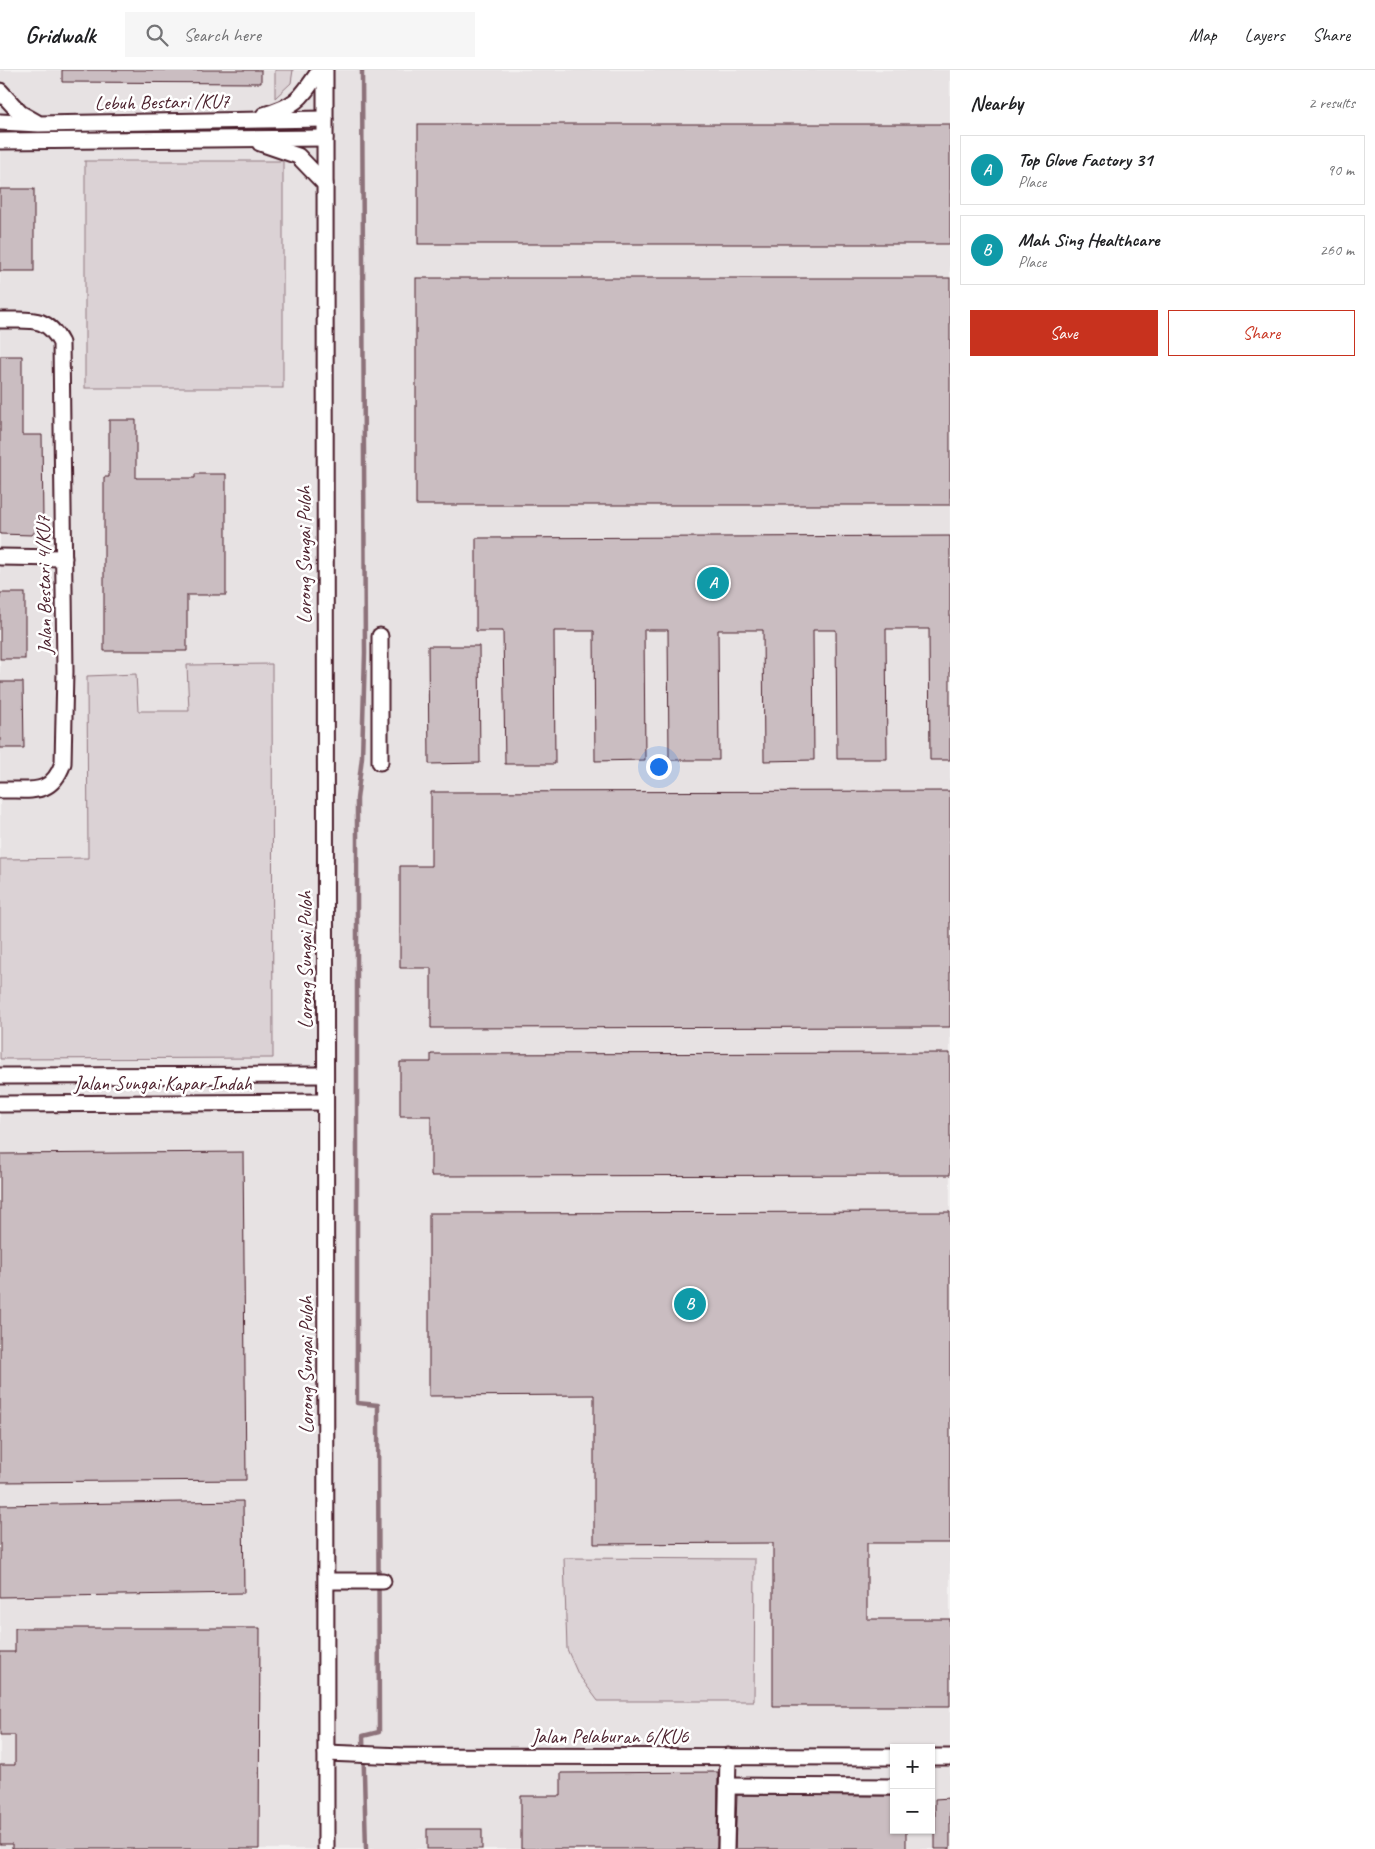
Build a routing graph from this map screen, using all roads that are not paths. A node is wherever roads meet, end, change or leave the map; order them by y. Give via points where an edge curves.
1 (320, 70) edge
2 (325, 70) edge
3 (0, 91) edge
4 (325, 119) junction
5 (246, 120) junction
6 (0, 122) edge
7 (39, 124) junction
8 (0, 137) edge
9 (325, 138) junction
10 (248, 140) junction
11 (325, 184) junction
12 (0, 320) edge
13 (0, 557) edge
14 (64, 558) junction
15 (380, 636) dead end
16 (380, 762) dead end
17 (0, 790) edge
18 (325, 1075) junction
19 (0, 1076) edge
20 (325, 1102) junction
21 (0, 1104) edge
22 (383, 1581) dead end
23 (327, 1582) junction
24 (326, 1753) junction
25 (728, 1756) junction
26 (890, 1757) edge
27 (935, 1757) edge
28 (950, 1757) edge
29 (727, 1786) junction
30 (890, 1787) edge
31 (326, 1849) edge
32 (726, 1849) edge

1 - 5 street via 299,100 288,108
2 - 4 street, Lorong Sungai Puloh
3 - 7 street via 20,114
4 - 5 street, Lebuh Bestari /KU7
4 - 9 street, Lorong Sungai Puloh
5 - 7 street, Lebuh Bestari /KU7
6 - 7 street, Lebuh Bestari /KU7
8 - 10 street, Lebuh Bestari /KU7
9 - 10 street, Lebuh Bestari /KU7
9 - 11 street, Lorong Sungai Puloh
10 - 11 street via 298,156
11 - 18 street, Lorong Sungai Puloh
12 - 14 street, Jalan Bestari 4/KU7 via 41,320 54,329 60,343
13 - 14 street
14 - 17 street, Jalan Bestari 4/KU7 via 63,763 54,783 43,789
15 - 16 street
18 - 19 street, Jalan Sungai Kapar Indah
18 - 20 street, Lorong Sungai Puloh
20 - 21 street, Jalan Sungai Kapar Indah
20 - 23 street, Lorong Sungai Puloh
22 - 23 street
23 - 24 street, Lorong Sungai Puloh
24 - 25 street, Jalan Pelaburan 6/KU6
24 - 31 street, Lorong Sungai Puloh
25 - 26 street, Jalan Pelaburan 6/KU6
25 - 29 street
27 - 28 street
29 - 30 street
29 - 32 street

